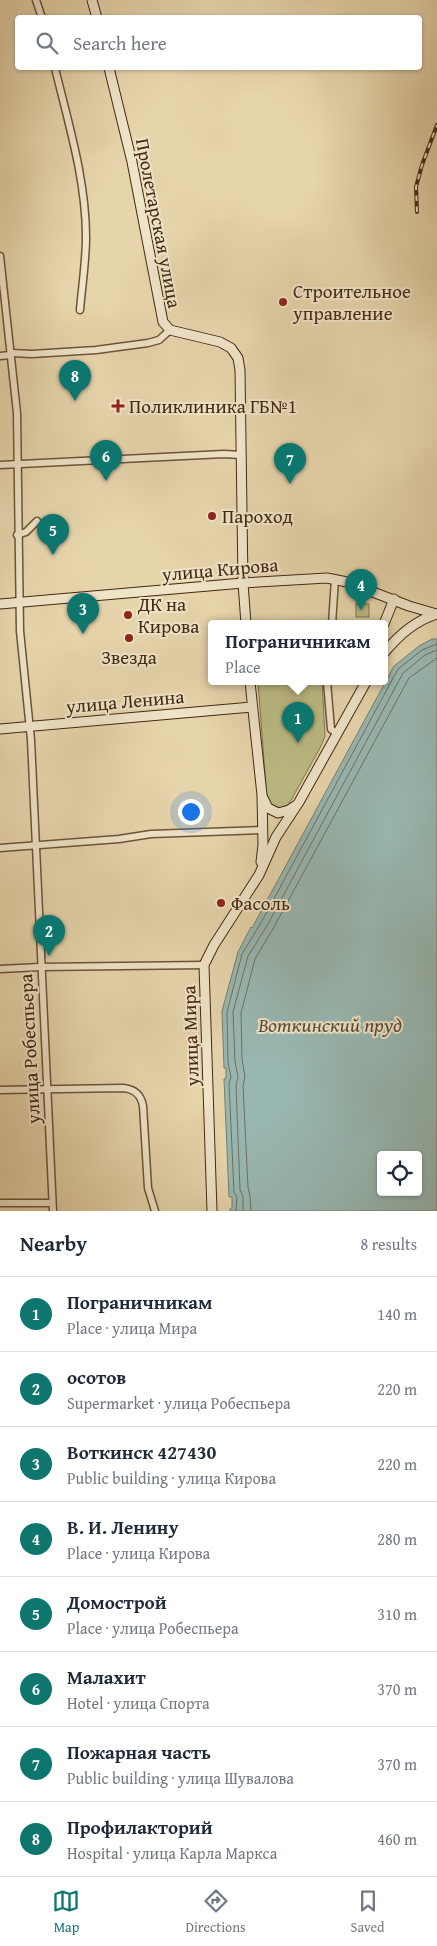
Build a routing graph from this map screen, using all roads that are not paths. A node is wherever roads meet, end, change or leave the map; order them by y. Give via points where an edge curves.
1 (36, 0) edge
2 (92, 0) edge
3 (41, 15) edge
4 (96, 15) edge
5 (56, 70) edge
6 (109, 70) edge
7 (0, 256) edge
8 (80, 310) dead end
9 (170, 330) junction
10 (11, 354) junction
11 (0, 356) edge
12 (241, 455) junction
13 (0, 465) edge
14 (18, 465) junction
15 (37, 521) dead end
16 (17, 535) junction
17 (335, 579) junction
18 (243, 583) junction
19 (394, 599) junction
20 (19, 602) junction
21 (0, 604) edge
22 (437, 614) edge
23 (246, 620) edge
24 (332, 620) edge
25 (386, 620) edge
26 (388, 649) edge
27 (250, 685) edge
28 (327, 685) edge
29 (360, 685) edge
30 (364, 685) edge
31 (252, 707) junction
32 (349, 711) junction
33 (30, 726) junction
34 (0, 729) edge
35 (337, 734) junction
36 (262, 795) junction
37 (299, 802) junction
38 (263, 830) junction
39 (35, 845) junction
40 (0, 848) edge
41 (258, 875) junction
42 (204, 965) junction
43 (40, 967) junction
44 (0, 970) edge
45 (0, 1090) edge
46 (46, 1090) junction
47 (0, 1203) edge
48 (51, 1203) junction
49 (53, 1211) edge
50 (156, 1211) edge
51 (212, 1211) edge

1 - 3 street
2 - 4 main road
5 - 8 street via 73,139 86,238
6 - 9 main road, Пролетарская улица via 132,162 162,320
7 - 10 street, улица Робеспьера
9 - 10 street via 158,340 148,343 87,351
9 - 12 main road, Пролетарская улица via 220,342 238,358
10 - 11 street
10 - 14 street, улица Робеспьера
12 - 14 street
12 - 18 main road, Пролетарская улица
13 - 14 street
14 - 16 street, улица Робеспьера
15 - 16 street via 26,532
16 - 20 street, улица Робеспьера
17 - 18 main road, улица Кирова
17 - 19 main road, улица Кирова
17 - 24 street
18 - 20 main road, улица Кирова
18 - 23 main road, Пролетарская улица
19 - 22 main road, улица Кирова
19 - 25 main road
20 - 21 main road, улица Кирова
20 - 33 street, улица Робеспьера
22 - 26 main road via 414,624
27 - 31 main road, улица Мира
28 - 35 street via 331,729
29 - 32 main road
30 - 32 main road, улица Мира
31 - 33 main road, улица Ленина
31 - 36 main road, улица Мира
32 - 35 main road, улица Мира
33 - 34 main road, улица Ленина
33 - 39 street, улица Робеспьера
35 - 37 main road, улица Мира
36 - 37 main road via 268,808 278,814
36 - 38 main road, улица Мира
37 - 41 main road, улица Мира via 276,836
38 - 39 street via 150,834
38 - 41 main road, улица Мира
39 - 40 street
39 - 43 street, улица Робеспьера
41 - 42 main road, улица Мира
42 - 43 street
42 - 51 main road, улица Мира
43 - 44 street
43 - 46 street, улица Робеспьера
45 - 46 street
46 - 48 street, улица Робеспьера
46 - 50 street via 123,1088 138,1094 143,1106 148,1188
47 - 48 street
48 - 49 street, улица Робеспьера

